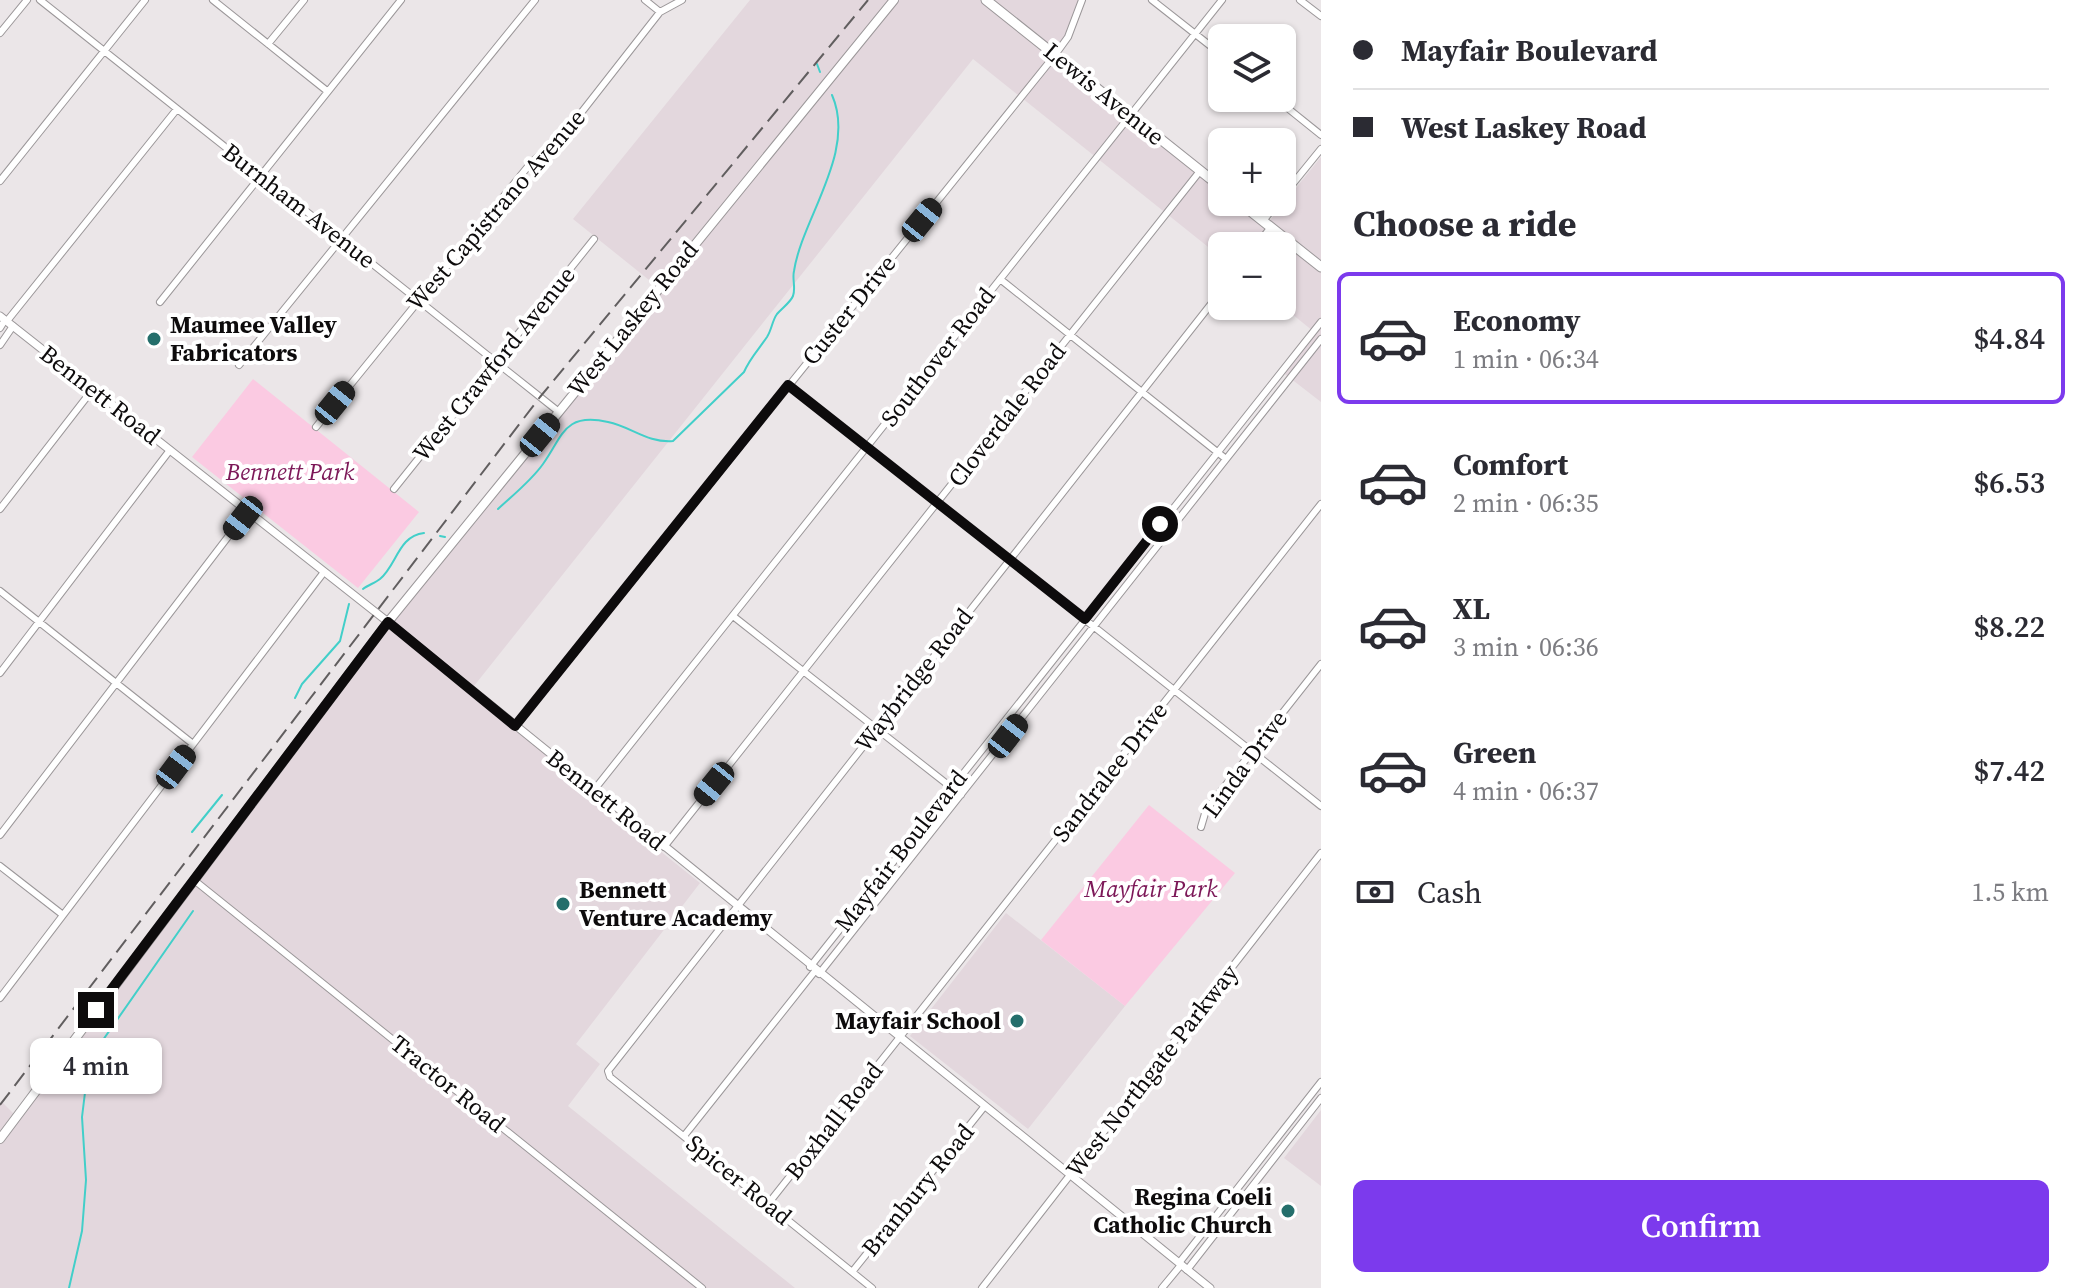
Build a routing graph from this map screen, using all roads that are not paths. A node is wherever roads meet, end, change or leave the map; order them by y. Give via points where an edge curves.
1 (27, 0) edge
2 (40, 0) edge
3 (145, 0) edge
4 (213, 0) edge
5 (304, 0) edge
6 (401, 0) edge
7 (535, 0) edge
8 (645, 0) edge
9 (682, 0) edge
10 (894, 0) edge
11 (986, 0) edge
12 (1082, 0) edge
13 (1152, 0) edge
14 (1222, 0) edge
15 (1300, 0) edge
16 (660, 12) junction
17 (1321, 16) edge
18 (0, 33) edge
19 (1195, 34) junction
20 (268, 44) junction
21 (1208, 44) edge
22 (104, 51) junction
23 (1055, 55) junction
24 (327, 91) junction
25 (177, 109) junction
26 (1292, 112) edge
27 (1129, 114) junction
28 (1321, 135) edge
29 (1321, 149) edge
30 (1200, 171) junction
31 (260, 175) junction
32 (1208, 177) edge
33 (1296, 180) edge
34 (0, 181) edge
35 (1257, 216) edge
36 (1271, 216) edge
37 (1267, 224) junction
38 (1263, 232) edge
39 (341, 239) junction
40 (594, 239) dead end
41 (1321, 267) edge
42 (1000, 279) junction
43 (418, 300) junction
44 (160, 302) dead end
45 (1208, 308) edge
46 (6, 321) edge
47 (1321, 322) edge
48 (0, 328) edge
49 (1070, 335) junction
50 (1321, 339) edge
51 (0, 345) edge
52 (495, 362) junction
53 (239, 365) dead end
54 (788, 385) junction
55 (93, 389) junction
56 (1141, 392) junction
57 (559, 412) junction
58 (316, 427) dead end
59 (867, 447) junction
60 (170, 450) junction
61 (1217, 452) junction
62 (1226, 459) junction
63 (394, 489) dead end
64 (937, 502) junction
65 (1321, 504) edge
66 (0, 509) edge
67 (247, 512) junction
68 (1009, 560) junction
69 (324, 572) junction
70 (0, 591) edge
71 (733, 616) junction
72 (1085, 619) junction
73 (39, 622) junction
74 (388, 622) junction
75 (1094, 626) junction
76 (1321, 664) edge
77 (803, 671) junction
78 (0, 673) edge
79 (116, 682) junction
80 (1175, 690) junction
81 (515, 726) junction
82 (876, 728) junction
83 (193, 744) junction
84 (1252, 752) junction
85 (952, 788) junction
86 (594, 790) junction
87 (961, 795) junction
88 (1321, 806) edge
89 (1201, 827) dead end
90 (0, 835) edge
91 (664, 847) junction
92 (1321, 853) edge
93 (0, 866) edge
94 (194, 880) junction
95 (736, 905) junction
96 (63, 915) junction
97 (815, 971) junction
98 (0, 998) edge
99 (899, 1039) junction
100 (608, 1071) joint
101 (1321, 1082) edge
102 (1321, 1098) edge
103 (984, 1107) junction
104 (684, 1136) junction
105 (0, 1139) edge
106 (1271, 1146) junction
107 (1279, 1152) junction
108 (1070, 1176) junction
109 (1247, 1177) junction
110 (1254, 1183) junction
111 (768, 1204) junction
112 (1182, 1266) junction
113 (852, 1272) junction
114 (702, 1288) edge
115 (872, 1288) edge
116 (982, 1288) edge
117 (1162, 1288) edge
118 (1210, 1288) edge

1 - 18 street
2 - 22 street, Burnham Avenue
3 - 22 street
4 - 20 street
5 - 20 street
6 - 24 street
7 - 39 street
8 - 16 street
9 - 16 street, West Capistrano Avenue
10 - 57 main road, West Laskey Road
11 - 23 main road, Lewis Avenue
12 - 23 street, Custer Drive
13 - 19 street
14 - 19 street, Southover Road
15 - 17 street
16 - 43 street, West Capistrano Avenue via 570,127 530,164
19 - 21 street
19 - 27 street, Southover Road
20 - 24 street
22 - 25 street, Burnham Avenue
22 - 34 street
23 - 27 main road, Lewis Avenue
23 - 54 street, Custer Drive
24 - 31 street
25 - 31 street, Burnham Avenue
25 - 46 street
26 - 28 street
27 - 30 main road, Lewis Avenue
27 - 42 street, Southover Road
29 - 33 street
30 - 32 main road, Lewis Avenue
30 - 49 street, Cloverdale Road
31 - 39 street, Burnham Avenue
31 - 44 street
35 - 37 main road
36 - 37 street
37 - 38 street
37 - 41 main road
39 - 43 street, Burnham Avenue
39 - 53 street
40 - 52 street, West Crawford Avenue
42 - 49 street
42 - 59 street, Southover Road
43 - 52 street, Burnham Avenue
43 - 58 street, West Capistrano Avenue
45 - 56 street, Waybridge Road
46 - 48 street
46 - 51 street
46 - 55 street, Bennett Road
47 - 61 street, Mayfair Boulevard
49 - 56 street
49 - 64 street, Cloverdale Road
50 - 62 street, Mayfair Boulevard
52 - 57 street, Burnham Avenue
52 - 63 street, West Crawford Avenue
54 - 59 street
54 - 81 street, Custer Drive
55 - 60 street, Bennett Road
55 - 66 street
56 - 61 street
56 - 68 street, Waybridge Road
57 - 74 main road, West Laskey Road
59 - 64 street
59 - 71 street, Southover Road
60 - 67 street, Bennett Road
60 - 73 street
61 - 62 street
61 - 72 street, Mayfair Boulevard
62 - 75 street, Mayfair Boulevard
64 - 68 street
64 - 77 street, Cloverdale Road
65 - 80 street, Sandralee Drive
67 - 69 street, Bennett Road
67 - 79 street
68 - 72 street
68 - 82 street, Waybridge Road
69 - 74 street, Bennett Road
69 - 83 street
70 - 73 street
71 - 77 street
71 - 86 street, Southover Road
72 - 75 street
72 - 85 street, Mayfair Boulevard
73 - 78 street
73 - 79 street
74 - 81 street, Bennett Road
74 - 94 main road, West Laskey Road
75 - 80 street
75 - 87 street, Mayfair Boulevard
76 - 84 street, Linda Drive
77 - 82 street
77 - 91 street, Cloverdale Road
79 - 83 street
79 - 90 street
80 - 84 street
80 - 99 street, Sandralee Drive
81 - 86 street, Bennett Road
82 - 85 street
82 - 95 street, Waybridge Road
83 - 96 street
84 - 88 street
84 - 89 street, Linda Drive via 1206,810
85 - 87 street
85 - 97 street, Mayfair Boulevard
86 - 91 street, Bennett Road
87 - 97 street, Mayfair Boulevard
91 - 95 street, Bennett Road
92 - 108 street, West Northgate Parkway
93 - 96 street
94 - 105 main road, West Laskey Road
94 - 114 street, Tractor Road
95 - 97 street, Bennett Road
95 - 100 street, Waybridge Road
96 - 98 street
97 - 99 street, Bennett Road
97 - 104 street, Mayfair Boulevard
99 - 103 street, Bennett Road
99 - 111 street, Boxhall Road
100 - 104 street, Spicer Road
101 - 106 street
102 - 107 street
103 - 108 street, Bennett Road
103 - 113 street, Branbury Road
104 - 111 street, Spicer Road
106 - 107 street
106 - 109 street
107 - 110 street
108 - 112 street, Bennett Road
108 - 116 street, West Northgate Parkway
109 - 110 street
109 - 112 street
110 - 112 street
111 - 113 street, Spicer Road
112 - 117 street
112 - 118 street, Bennett Road
113 - 115 street, Spicer Road

